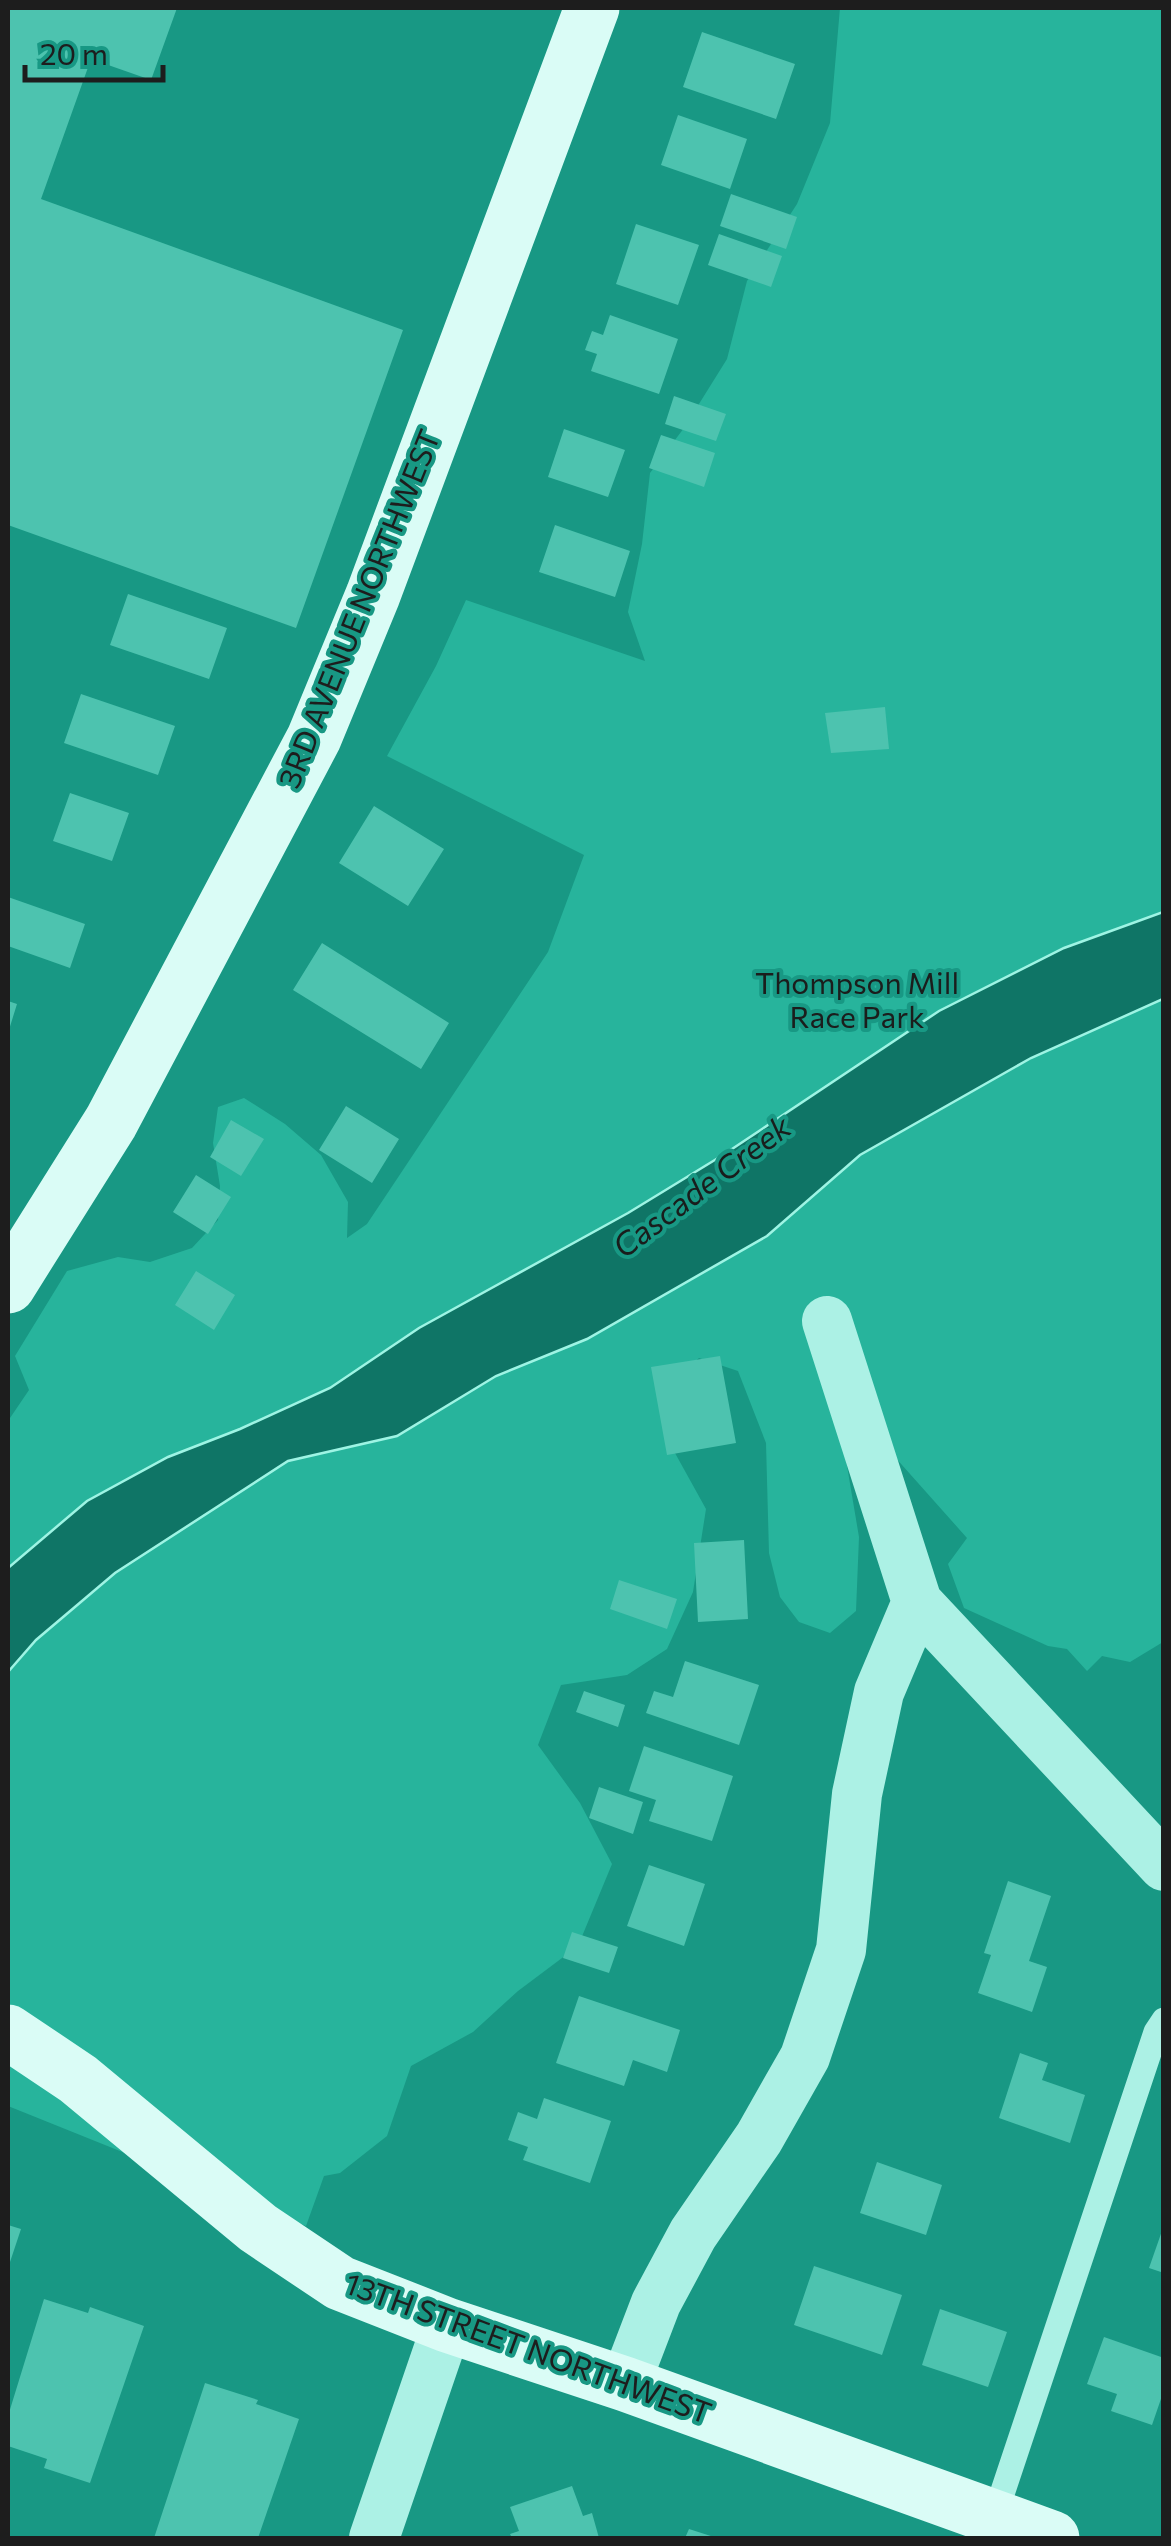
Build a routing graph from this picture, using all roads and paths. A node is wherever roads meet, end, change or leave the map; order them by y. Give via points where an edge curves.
1 (592, 8) edge
2 (8, 1286) edge
3 (827, 1321) dead end
4 (917, 1602) junction
5 (1164, 1866) edge
6 (1164, 2020) edge
7 (8, 2032) edge
8 (447, 2325) junction
9 (625, 2384) junction
10 (994, 2518) junction
11 (374, 2538) edge
12 (1052, 2538) edge

1 - 2 main road, 3RD AVENUE NORTHWEST via 314,738 111,1122
3 - 4 street
4 - 5 street
4 - 9 street via 879,1692 857,1794 841,1950 805,2057 760,2138 692,2234
6 - 10 lane
7 - 8 main road, 13TH STREET NORTHWEST via 78,2079 258,2228 340,2283
8 - 9 main road, 13TH STREET NORTHWEST
8 - 11 street
9 - 10 main road, 13TH STREET NORTHWEST
10 - 12 main road, 13TH STREET NORTHWEST

